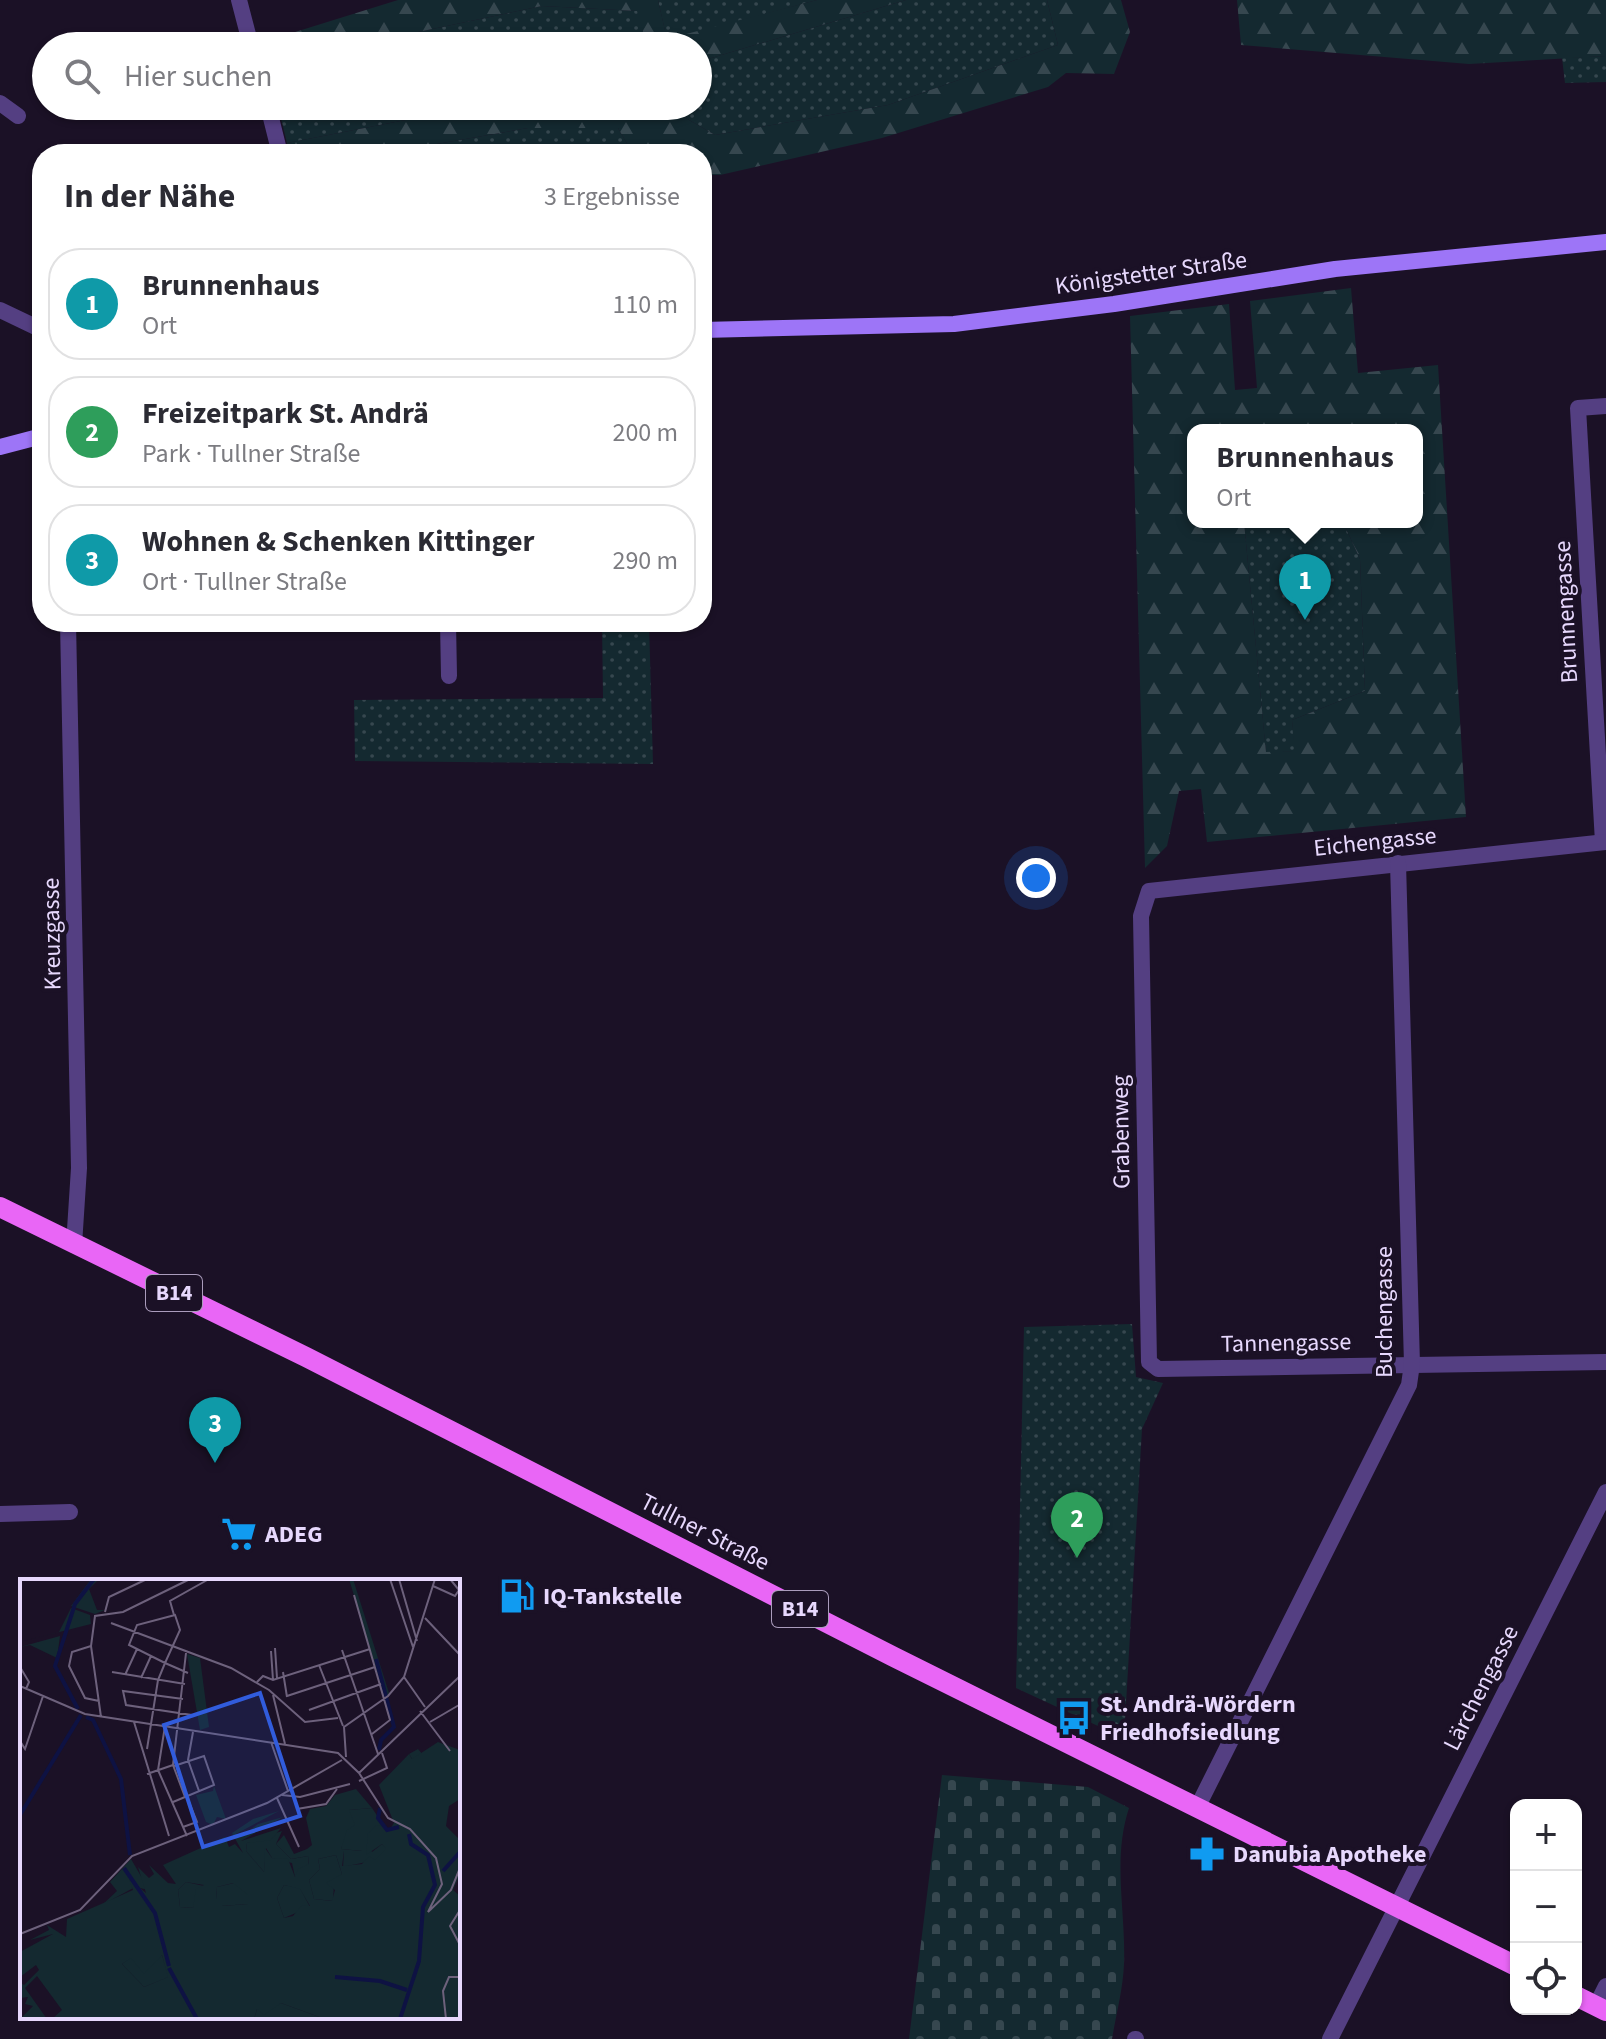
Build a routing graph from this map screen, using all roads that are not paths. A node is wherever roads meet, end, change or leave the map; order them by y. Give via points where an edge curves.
1 (239, 0) edge
2 (247, 32) edge
3 (0, 103) edge
4 (18, 116) dead end
5 (272, 120) edge
6 (278, 144) edge
7 (1606, 242) edge
8 (0, 310) edge
9 (32, 325) edge
10 (712, 330) edge
11 (1606, 406) edge
12 (32, 439) edge
13 (0, 447) edge
14 (68, 632) edge
15 (448, 632) edge
16 (449, 676) dead end
17 (1605, 842) edge
18 (1398, 863) junction
19 (1149, 891) joint
20 (0, 1207) edge
21 (74, 1245) junction
22 (1606, 1362) edge
23 (1412, 1364) junction
24 (1158, 1369) joint
25 (1606, 1492) edge
26 (70, 1512) dead end
27 (0, 1514) edge
28 (1197, 1808) junction
29 (1399, 1906) junction
30 (1510, 1963) edge
31 (1606, 1986) edge
32 (1582, 1999) edge
33 (1601, 2009) edge
34 (1330, 2039) edge

1 - 2 street
3 - 4 street
5 - 6 street
7 - 10 main road, Königstetter Straße via 1335,269 954,324
8 - 9 street
11 - 17 street, Brunnengasse via 1578,408
12 - 13 main road
14 - 21 street, Kreuzgasse via 79,1168
15 - 16 street
17 - 18 street, Eichengasse
18 - 19 street, Eichengasse
18 - 23 street, Buchengasse
19 - 24 street, Grabenweg via 1141,916 1149,1362
20 - 21 main road, Tullner Straße / B14
21 - 28 main road, Tullner Straße / B14
22 - 23 street, Tannengasse
23 - 24 street, Tannengasse
23 - 28 street, Buchengasse via 1409,1385
25 - 29 street, Lärchengasse
26 - 27 street
28 - 29 main road, Tullner Straße / B14
29 - 30 main road, Tullner Straße / B14
29 - 34 street, Lärchengasse
31 - 33 street
32 - 33 main road

